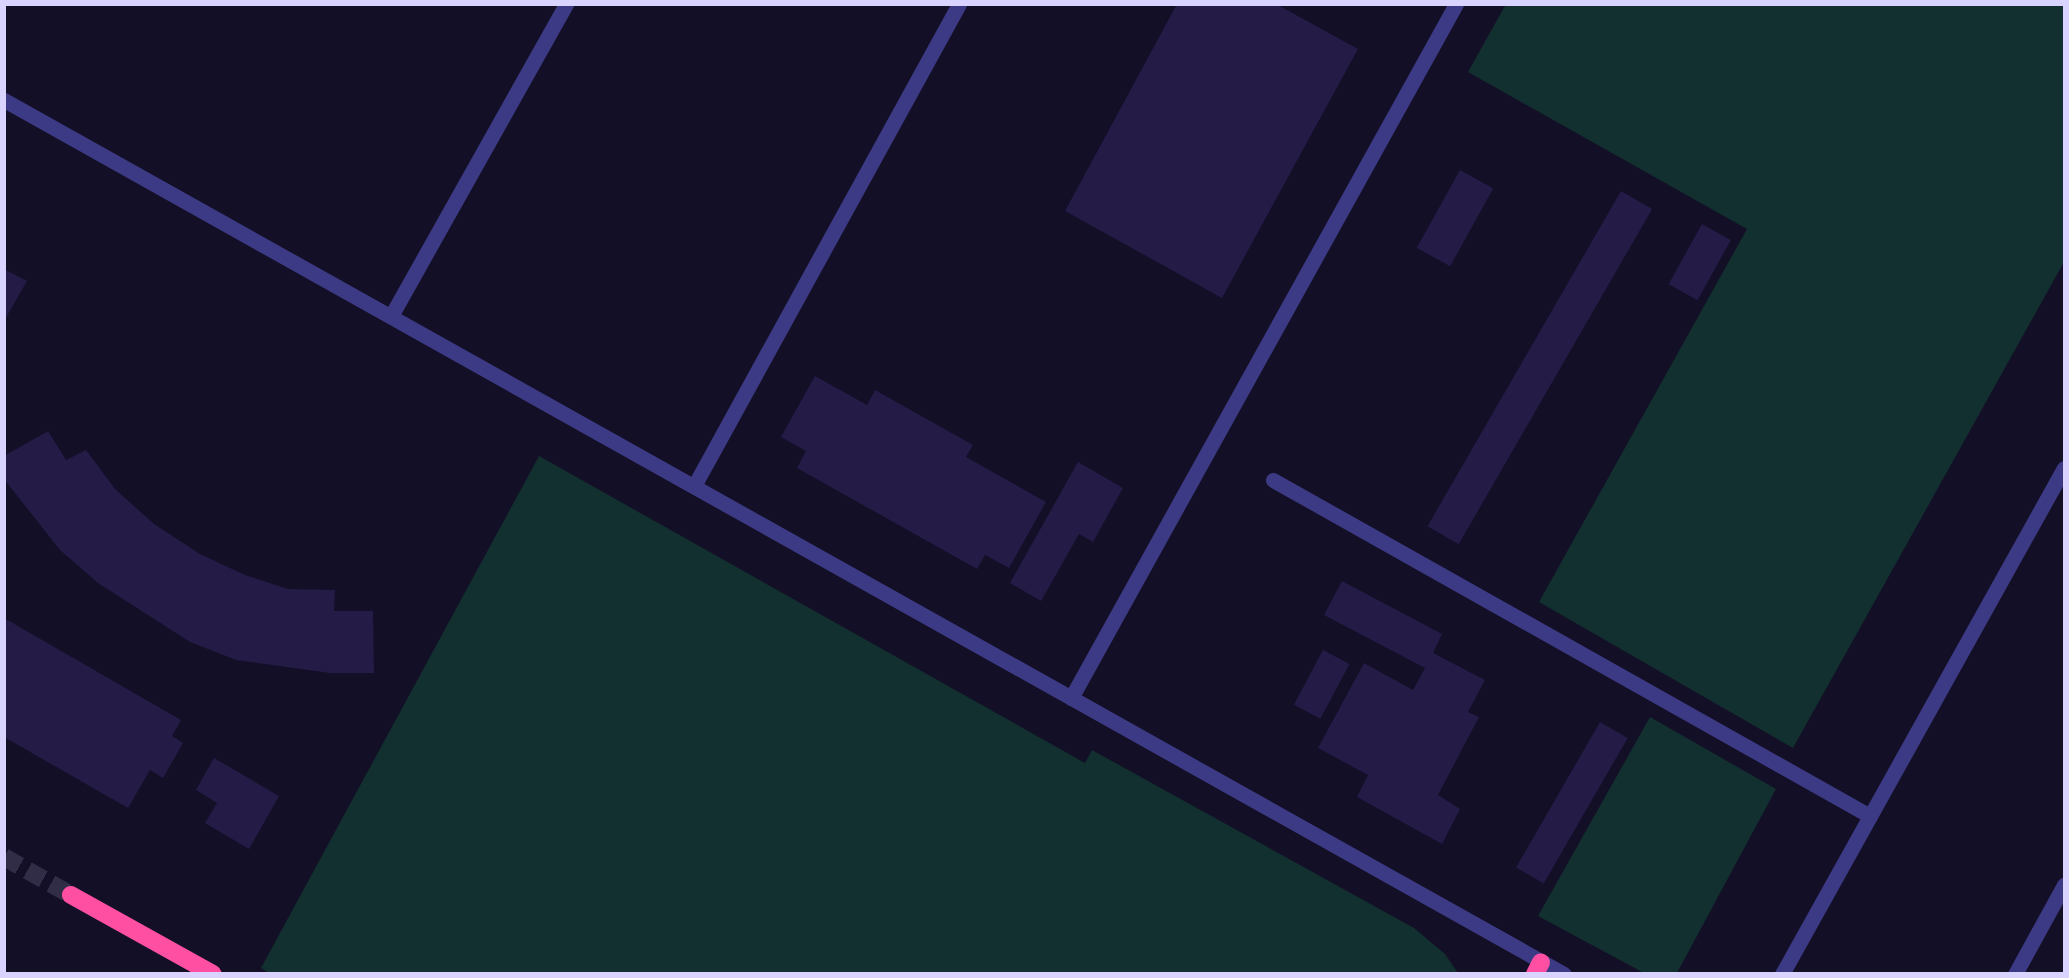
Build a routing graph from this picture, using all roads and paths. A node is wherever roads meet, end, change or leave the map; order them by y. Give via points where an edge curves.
1 (566, 4) edge
2 (959, 4) edge
3 (1456, 4) edge
4 (4, 100) edge
5 (391, 316) junction
6 (2064, 468) edge
7 (1273, 480) dead end
8 (694, 486) junction
9 (1071, 698) junction
10 (1870, 816) junction
11 (2064, 885) edge
12 (71, 895) tunnel mouth
13 (1538, 968) edge
14 (213, 974) edge
15 (1564, 974) edge
16 (1782, 974) edge
17 (2015, 974) edge

1 - 5 street
2 - 8 street
3 - 9 street
4 - 5 street
5 - 8 street
6 - 10 street
7 - 10 street
8 - 9 street
9 - 13 street
10 - 16 street
11 - 17 street
12 - 14 highway
13 - 15 street

